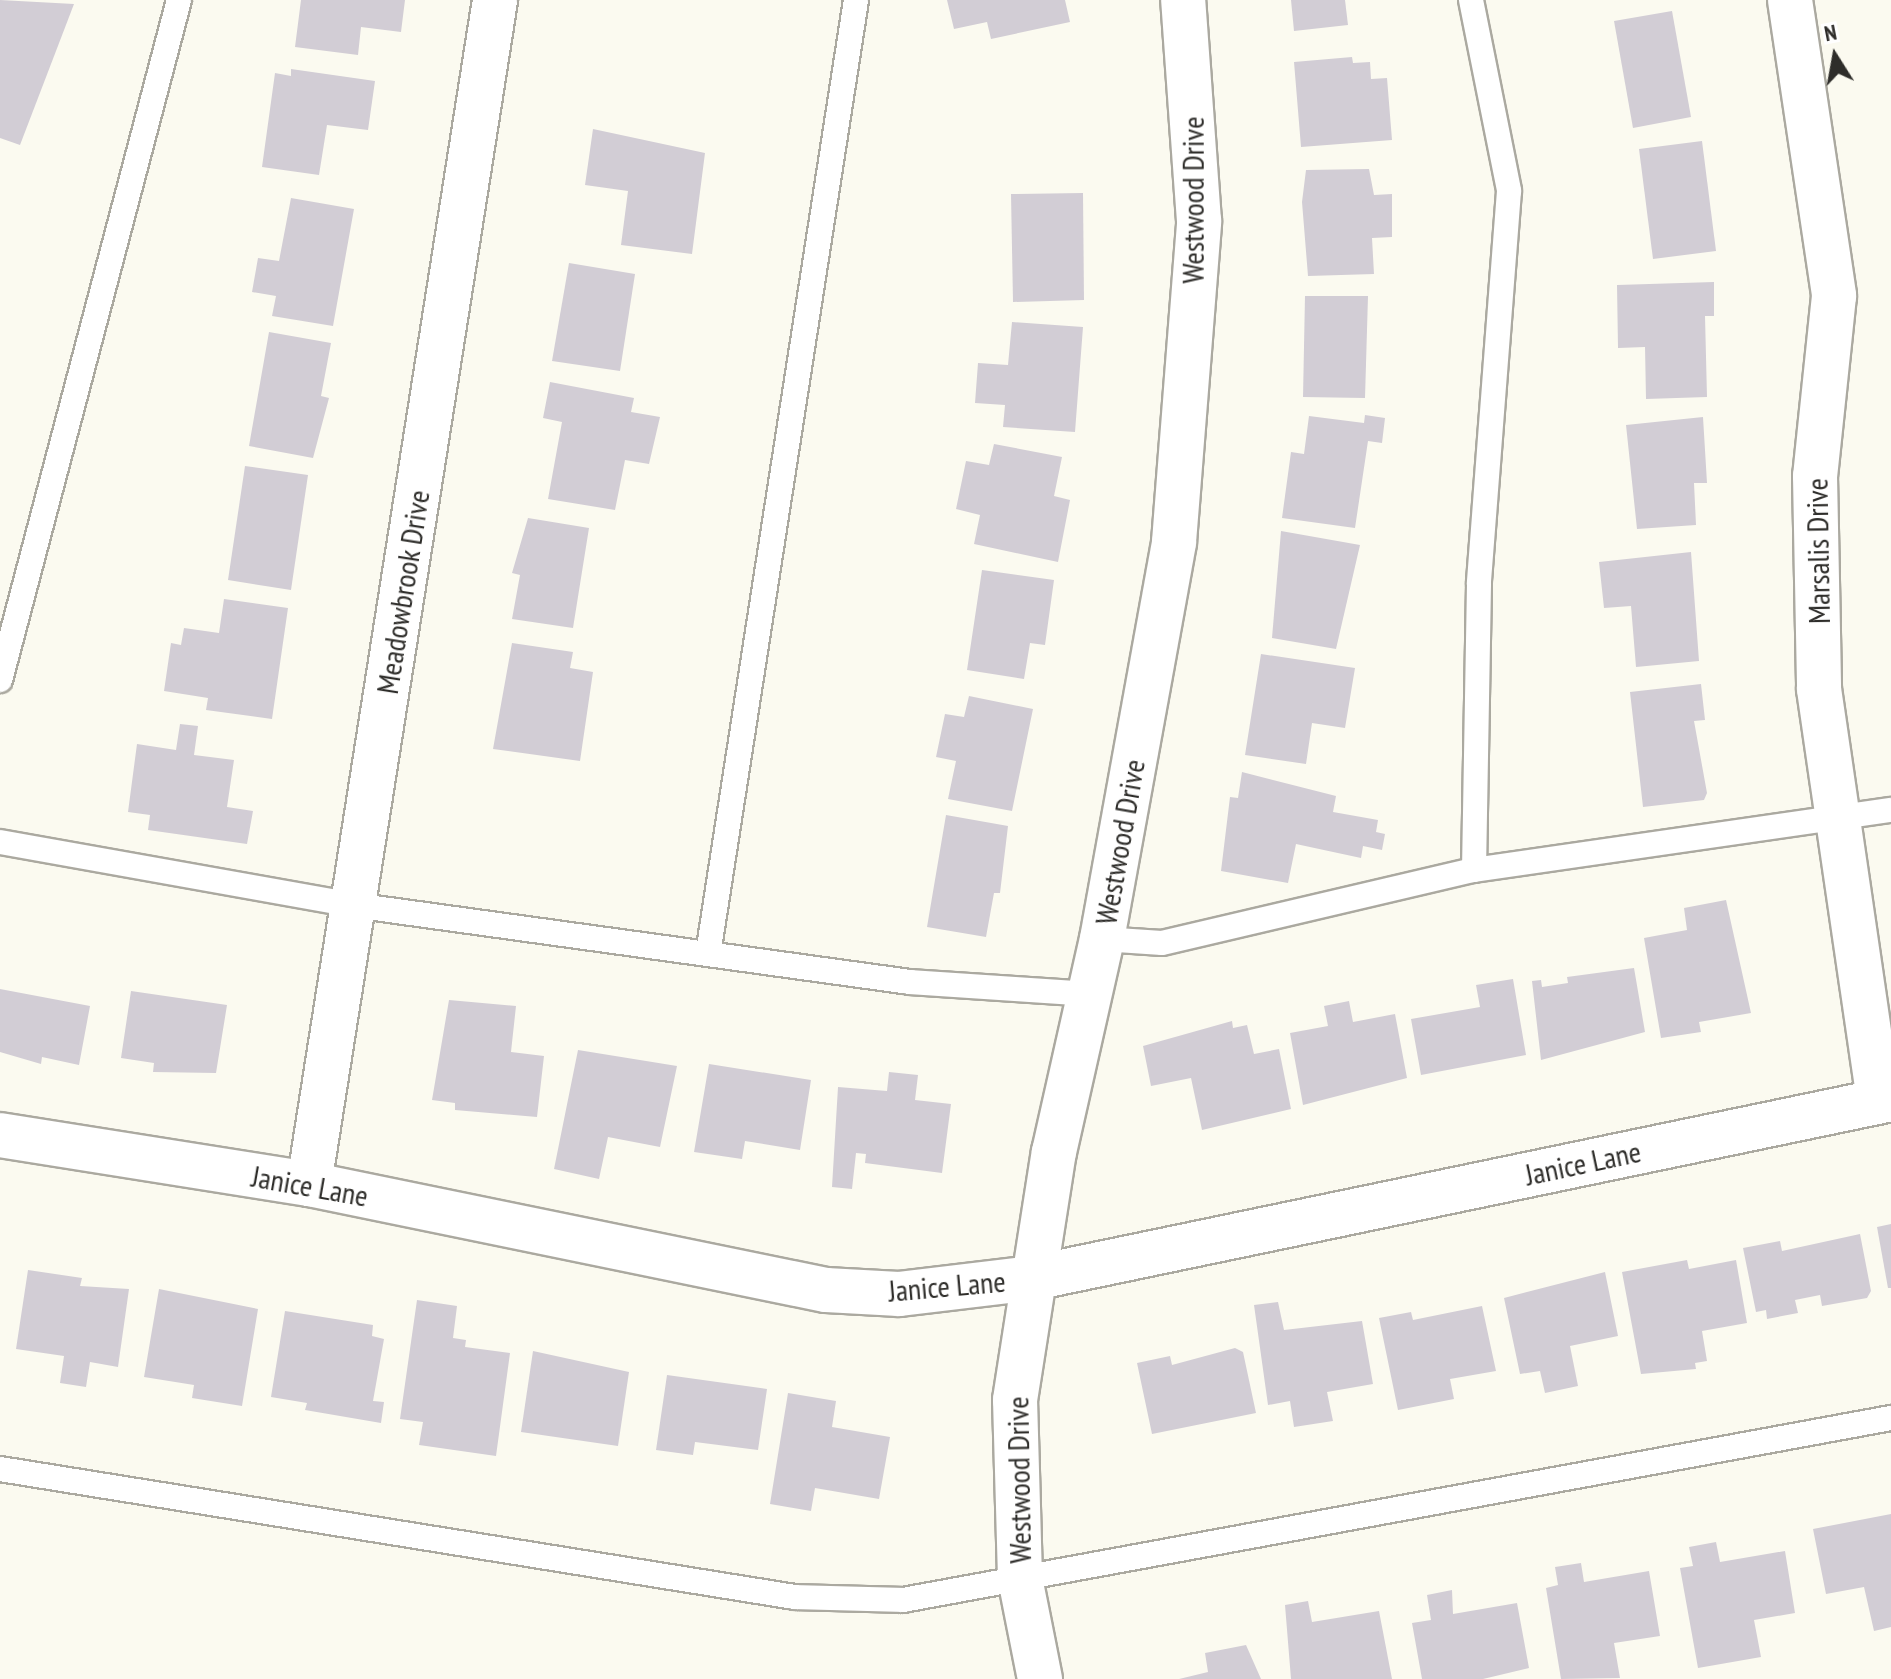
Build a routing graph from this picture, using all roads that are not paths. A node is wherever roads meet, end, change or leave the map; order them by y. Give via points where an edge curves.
1 (179, 0) edge
2 (495, 0) edge
3 (856, 0) edge
4 (1183, 0) edge
5 (1471, 0) edge
6 (1790, 0) edge
7 (0, 680) edge
8 (1891, 810) edge
9 (1835, 821) junction
10 (0, 842) edge
11 (1474, 870) junction
12 (353, 905) junction
13 (1102, 939) junction
14 (708, 954) junction
15 (1090, 994) junction
16 (1885, 1100) edge
17 (0, 1135) edge
18 (309, 1184) junction
19 (1033, 1278) junction
20 (1891, 1418) edge
21 (0, 1469) edge
22 (1020, 1578) junction
23 (1040, 1679) edge

1 - 7 lane
2 - 12 street, Meadowbrook Drive
3 - 14 lane
4 - 13 street, Westwood Drive via 1199,221 1188,394 1174,542
5 - 11 lane via 1509,191 1479,584
6 - 9 street, Marsalis Drive via 1834,296 1815,476 1819,689
8 - 9 lane
9 - 11 lane
9 - 16 street, Marsalis Drive
10 - 12 lane
11 - 13 lane via 1162,943
12 - 14 lane
12 - 18 street, Meadowbrook Drive
13 - 15 street, Westwood Drive
14 - 15 lane via 910,982
15 - 19 street, Westwood Drive
16 - 19 street, Janice Lane
17 - 18 street, Janice Lane
18 - 19 street, Janice Lane via 826,1290 899,1294
19 - 22 street, Westwood Drive via 1015,1400
20 - 22 lane
21 - 22 lane via 795,1597 903,1600
22 - 23 street, Westwood Drive

